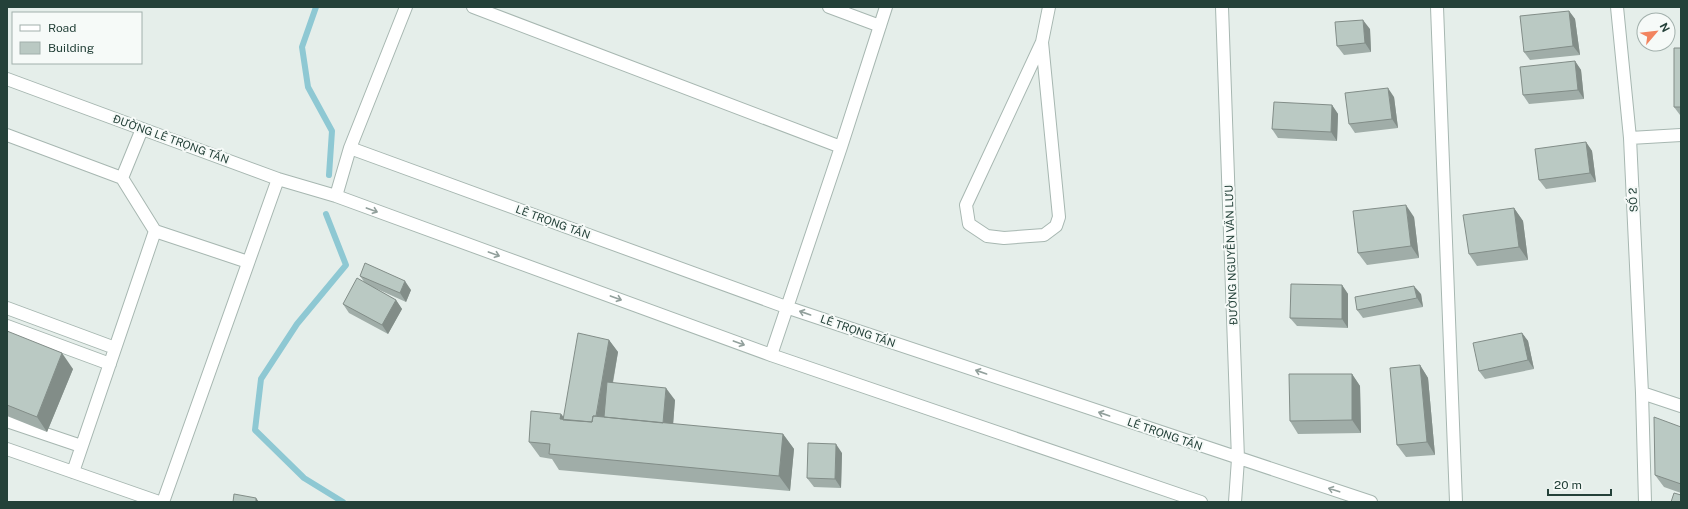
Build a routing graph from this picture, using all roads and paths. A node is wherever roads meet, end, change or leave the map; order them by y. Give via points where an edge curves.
1 (406, 7) edge
2 (474, 7) edge
3 (830, 7) edge
4 (886, 7) edge
5 (1049, 7) edge
6 (1222, 7) edge
7 (1437, 7) edge
8 (1617, 7) edge
9 (880, 26) junction
10 (1042, 42) junction
11 (7, 79) edge
12 (142, 129) junction
13 (1681, 135) edge
14 (8, 137) edge
15 (1630, 138) junction
16 (841, 147) junction
17 (350, 148) junction
18 (122, 178) junction
19 (278, 179) junction
20 (336, 196) junction
21 (156, 231) junction
22 (248, 262) junction
23 (786, 307) junction
24 (7, 308) edge
25 (7, 326) edge
26 (115, 348) junction
27 (770, 354) junction
28 (110, 364) junction
29 (1642, 393) junction
30 (1681, 406) edge
31 (7, 421) edge
32 (81, 446) junction
33 (7, 449) edge
34 (1238, 458) junction
35 (73, 472) junction
36 (159, 502) edge
37 (163, 502) edge
38 (1201, 502) edge
39 (1236, 502) edge
40 (1371, 502) edge
41 (1456, 502) edge
42 (1645, 502) edge

1 - 17 street
2 - 16 street
3 - 9 street
4 - 9 street
5 - 10 street
6 - 34 street, ĐƯỜNG NGUYỄN VĂN LƯU
7 - 41 street
8 - 15 street, SỐ 2
9 - 16 street
10 - 10 street via 966,205 969,224 987,236 1004,238 1044,235 1056,226 1059,217
11 - 12 street, ĐƯỜNG LÊ TRỌNG TẤN
12 - 18 street
12 - 19 street, ĐƯỜNG LÊ TRỌNG TẤN
13 - 15 street
14 - 18 street
15 - 29 street, SỐ 2
16 - 23 street
17 - 20 street
17 - 23 street, LÊ TRỌNG TẤN
18 - 21 street
19 - 20 street, ĐƯỜNG LÊ TRỌNG TẤN
19 - 22 street
20 -> 27 street
21 - 22 street
21 - 26 street
22 - 37 street
23 - 27 street
34 -> 23 street, LÊ TRỌNG TẤN
24 - 26 street
25 - 28 street
26 - 28 street
27 - 38 street
28 - 32 street
29 - 30 street
29 - 42 street, SỐ 2
31 - 32 street
32 - 35 street
33 - 35 street
34 - 39 street, ĐƯỜNG NGUYỄN VĂN LƯU
40 -> 34 street, LÊ TRỌNG TẤN
35 - 36 street

